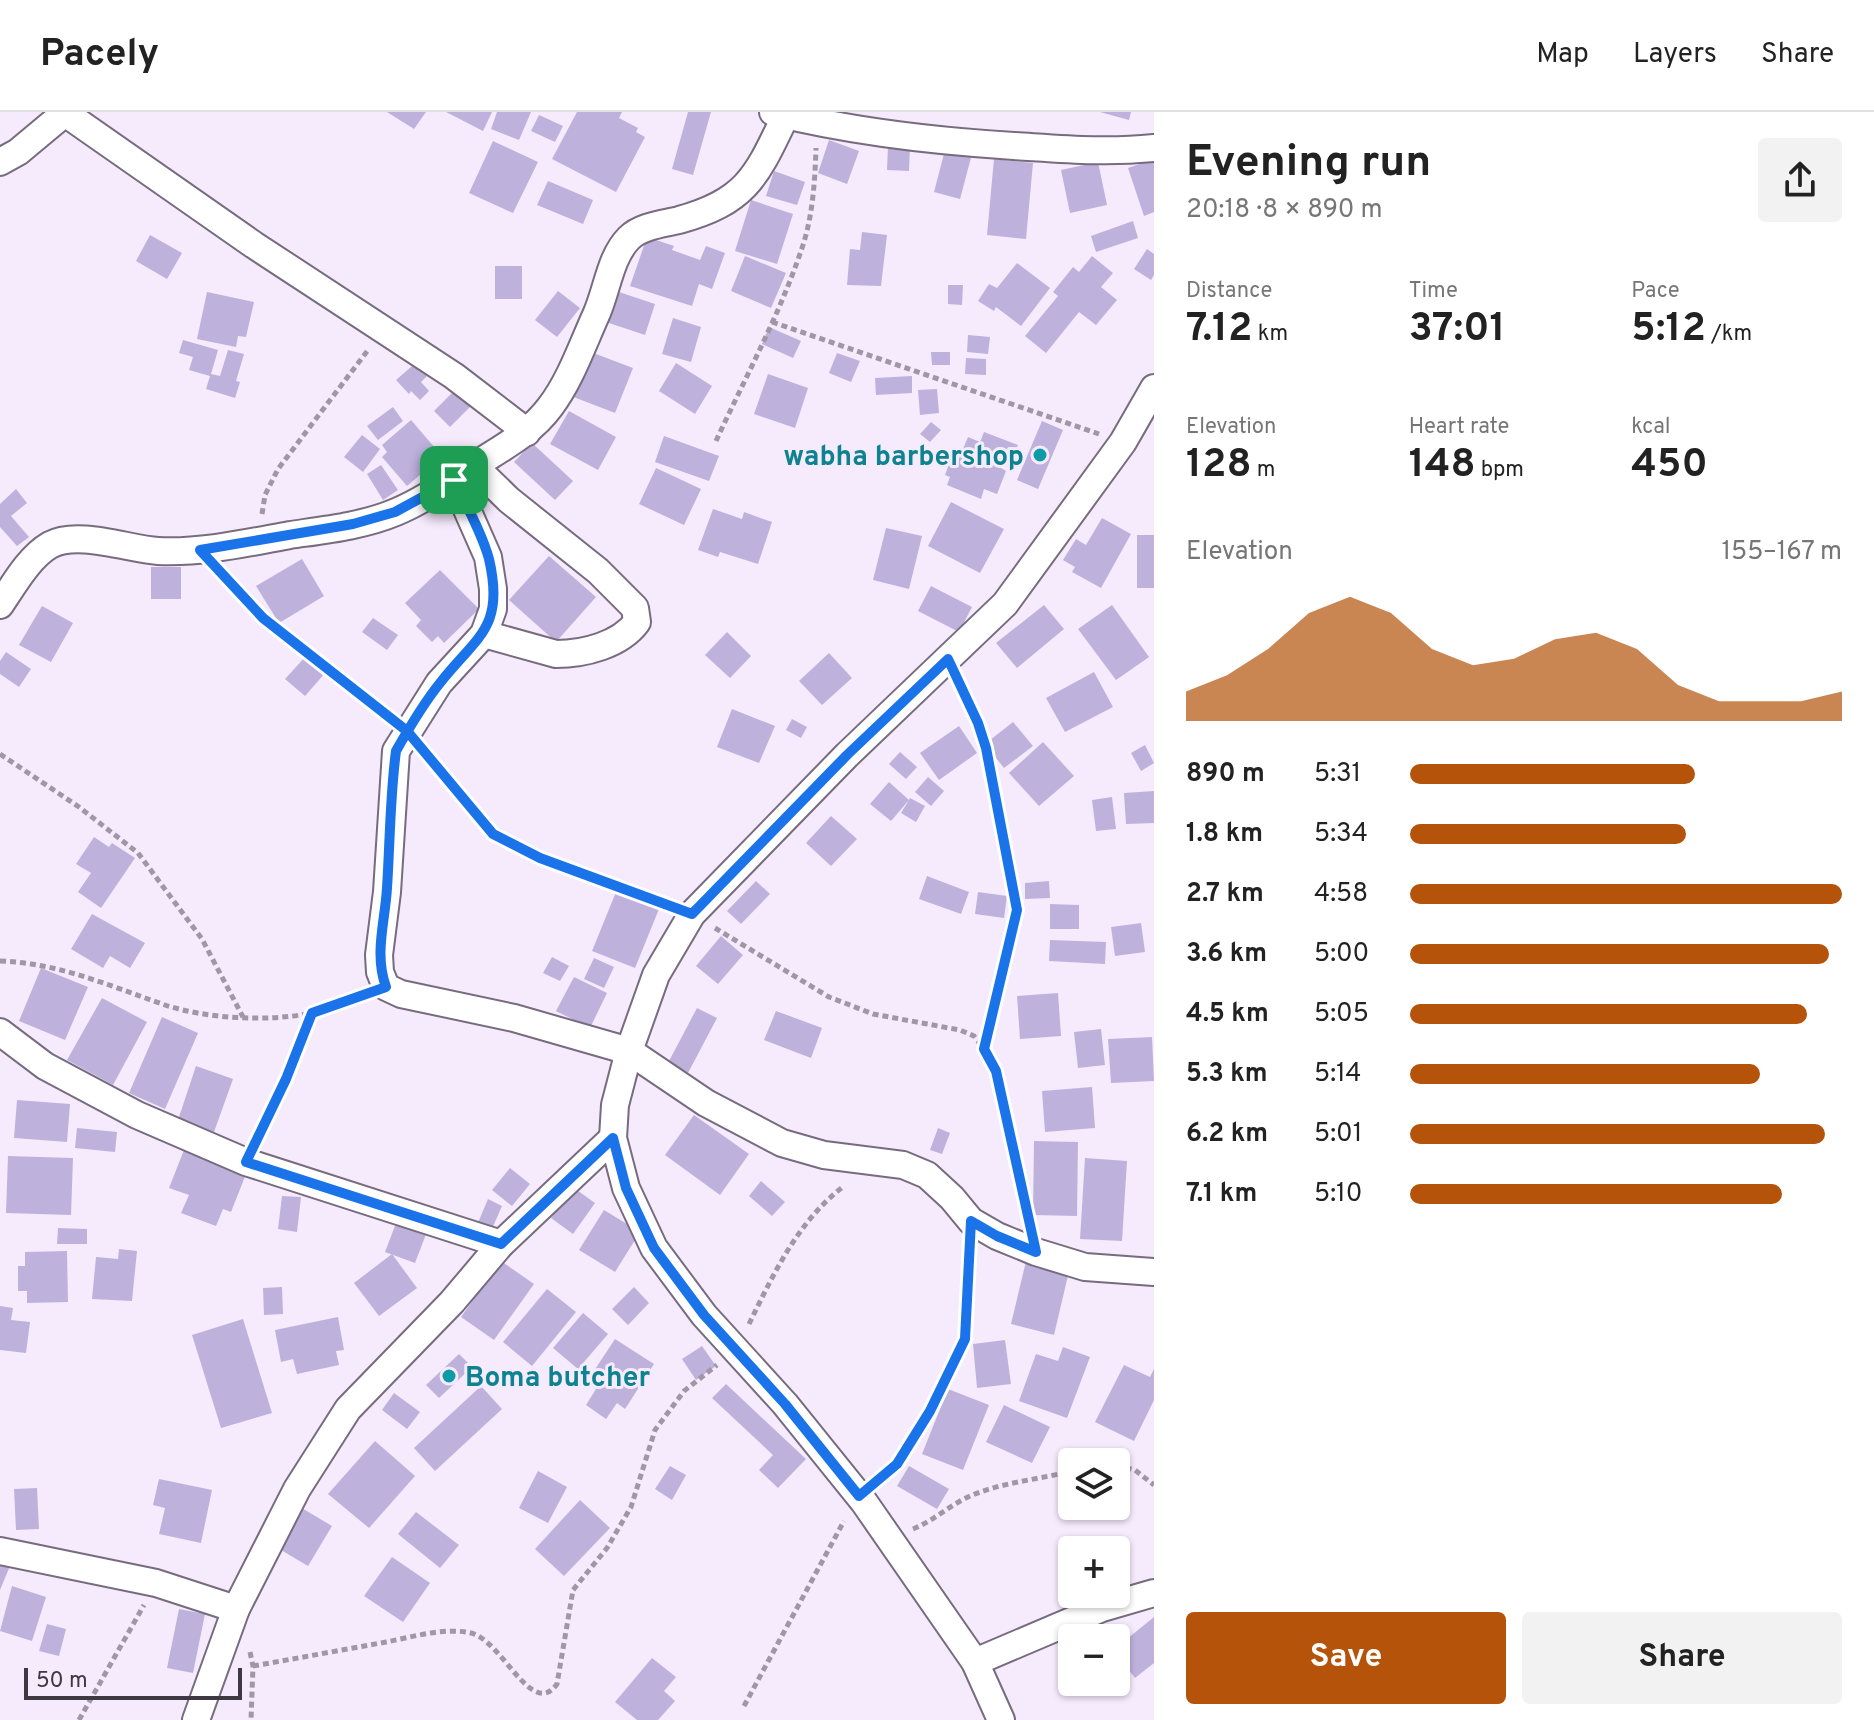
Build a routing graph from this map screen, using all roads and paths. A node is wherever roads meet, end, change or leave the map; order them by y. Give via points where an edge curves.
1 (66, 112) edge
2 (779, 114) edge
3 (817, 117) edge
4 (1154, 148) edge
5 (0, 162) edge
6 (772, 322) junction
7 (383, 330) junction
8 (1154, 388) edge
9 (527, 432) junction
10 (716, 441) dead end
11 (1123, 442) junction
12 (464, 473) junction
13 (255, 541) junction
14 (200, 550) junction
15 (0, 605) edge
16 (484, 634) junction
17 (948, 659) junction
18 (407, 731) junction
19 (0, 754) edge
20 (692, 914) junction
21 (0, 961) edge
22 (386, 987) junction
23 (312, 1013) junction
24 (244, 1018) junction
25 (0, 1032) edge
26 (984, 1049) junction
27 (629, 1051) junction
28 (613, 1138) junction
29 (877, 1161) junction
30 (246, 1162) junction
31 (971, 1221) junction
32 (501, 1244) junction
33 (1036, 1252) junction
34 (1154, 1272) edge
35 (737, 1350) junction
36 (1130, 1469) edge
37 (1058, 1474) edge
38 (1154, 1485) edge
39 (859, 1496) junction
40 (891, 1538) junction
41 (0, 1551) edge
42 (156, 1583) junction
43 (1154, 1593) edge
44 (236, 1609) junction
45 (975, 1662) junction
46 (253, 1666) junction
47 (744, 1706) dead end
48 (79, 1720) edge
49 (196, 1720) edge
50 (251, 1720) edge
51 (1001, 1720) edge

1 - 5 street
1 - 7 street
2 - 3 street
2 - 9 street via 757,174 733,197 630,237 619,252 575,364 550,407
3 - 4 street via 939,141 1111,152
3 - 6 path via 815,184 804,242
6 - 10 path
6 - 11 path
7 - 9 street
7 - 13 path via 278,469 265,495
8 - 11 street
9 - 12 street
11 - 17 street via 1005,604
12 - 13 street via 395,512
12 - 16 street via 493,589
12 - 16 street via 509,500 598,571 635,608 637,622 630,632 605,644 568,654
13 - 14 street
14 - 15 street via 157,551 75,540 51,545
14 - 18 path via 263,618
16 - 18 street via 439,683
17 - 20 street
17 - 26 path via 986,748 1017,910
18 - 20 path via 493,834 540,858
18 - 22 street via 396,751 393,776 379,955
19 - 24 path via 138,853 202,939
20 - 26 path via 829,997 873,1014 960,1030
20 - 27 street via 656,975
21 - 24 path via 53,967 168,1006
22 - 23 path
22 - 27 street
23 - 24 path
23 - 30 path
25 - 30 street via 45,1066 137,1115
26 - 33 path via 996,1071
27 - 28 street via 615,1105
27 - 29 street via 706,1103 782,1143
28 - 32 street
28 - 35 street via 626,1188 654,1248
29 - 31 street via 927,1175
29 - 35 path via 805,1223 776,1268
30 - 32 street
31 - 33 street
31 - 39 path via 965,1339 897,1464
32 - 44 street via 348,1409 297,1489
33 - 34 street via 1085,1267
35 - 39 street
35 - 46 path via 684,1391 655,1430 631,1507 573,1590 557,1684 544,1699 527,1693 503,1658 473,1633 415,1636
36 - 38 path
37 - 40 path via 966,1498 926,1524
39 - 40 street
39 - 47 path
40 - 45 street
41 - 42 street
42 - 44 street
42 - 48 path
43 - 45 street via 1102,1608
44 - 46 path
44 - 49 street
45 - 51 street
46 - 50 path

